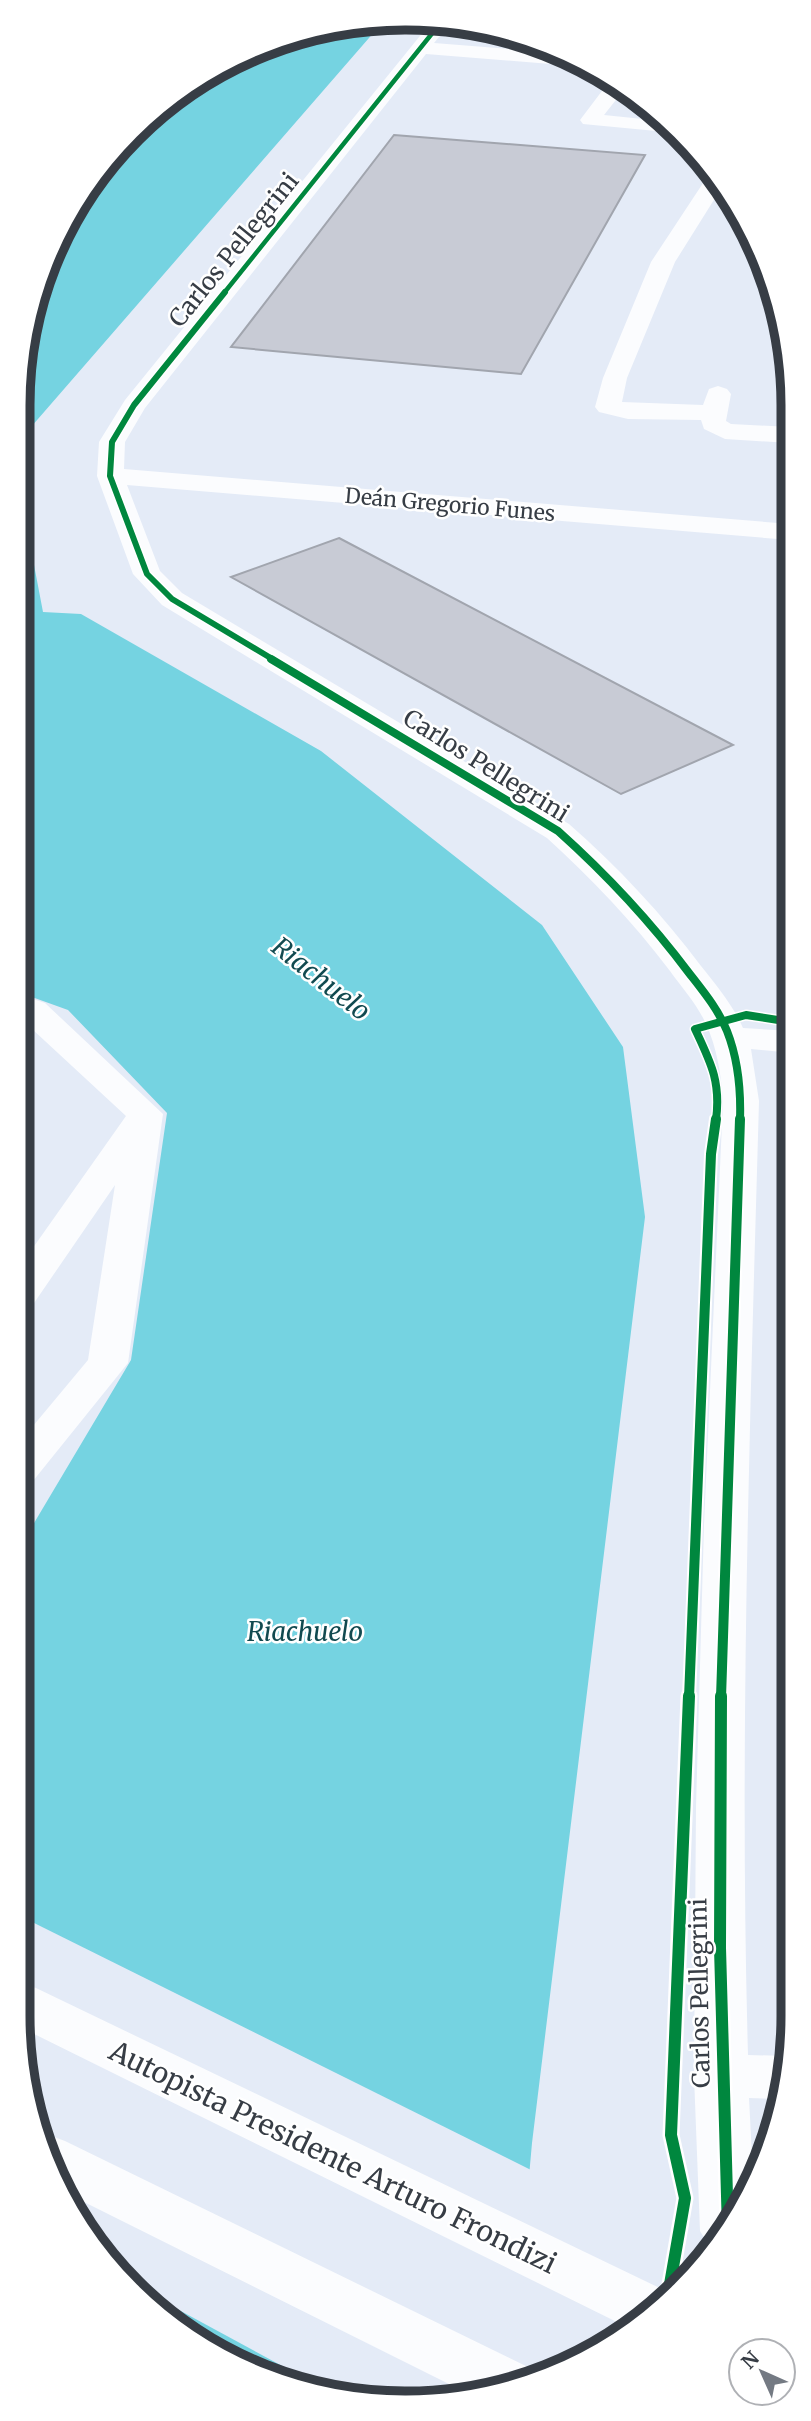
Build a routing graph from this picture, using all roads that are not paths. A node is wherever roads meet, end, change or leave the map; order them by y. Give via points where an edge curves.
1 (434, 31) edge
2 (421, 48) junction
3 (549, 58) edge
4 (612, 92) edge
5 (657, 127) edge
6 (712, 188) edge
7 (781, 434) edge
8 (110, 476) junction
9 (781, 531) edge
10 (30, 1009) edge
11 (729, 1039) junction
12 (781, 1041) edge
13 (145, 1114) junction
14 (30, 1280) edge
15 (30, 1457) edge
16 (30, 2009) edge
17 (720, 2076) junction
18 (776, 2077) edge
19 (60, 2164) edge
20 (727, 2210) edge
21 (643, 2307) edge
22 (496, 2380) edge

1 - 2 main road, Carlos Pellegrini
2 - 3 main road
2 - 8 main road, Carlos Pellegrini via 134,405 112,442
4 - 5 main road via 590,120
6 - 7 main road via 663,262 615,378 608,407 628,411 717,402 713,424 725,431
8 - 9 main road, Deán Gregorio Funes
8 - 11 main road, Carlos Pellegrini via 155,585 558,831 651,922 718,1013
10 - 13 main road
11 - 12 main road
11 - 17 main road, Carlos Pellegrini via 741,1101 717,1829
13 - 14 main road
13 - 15 main road via 108,1363
16 - 21 main road, Autopista Presidente Arturo Frondizi
17 - 18 main road
17 - 20 main road, Carlos Pellegrini
19 - 22 main road

